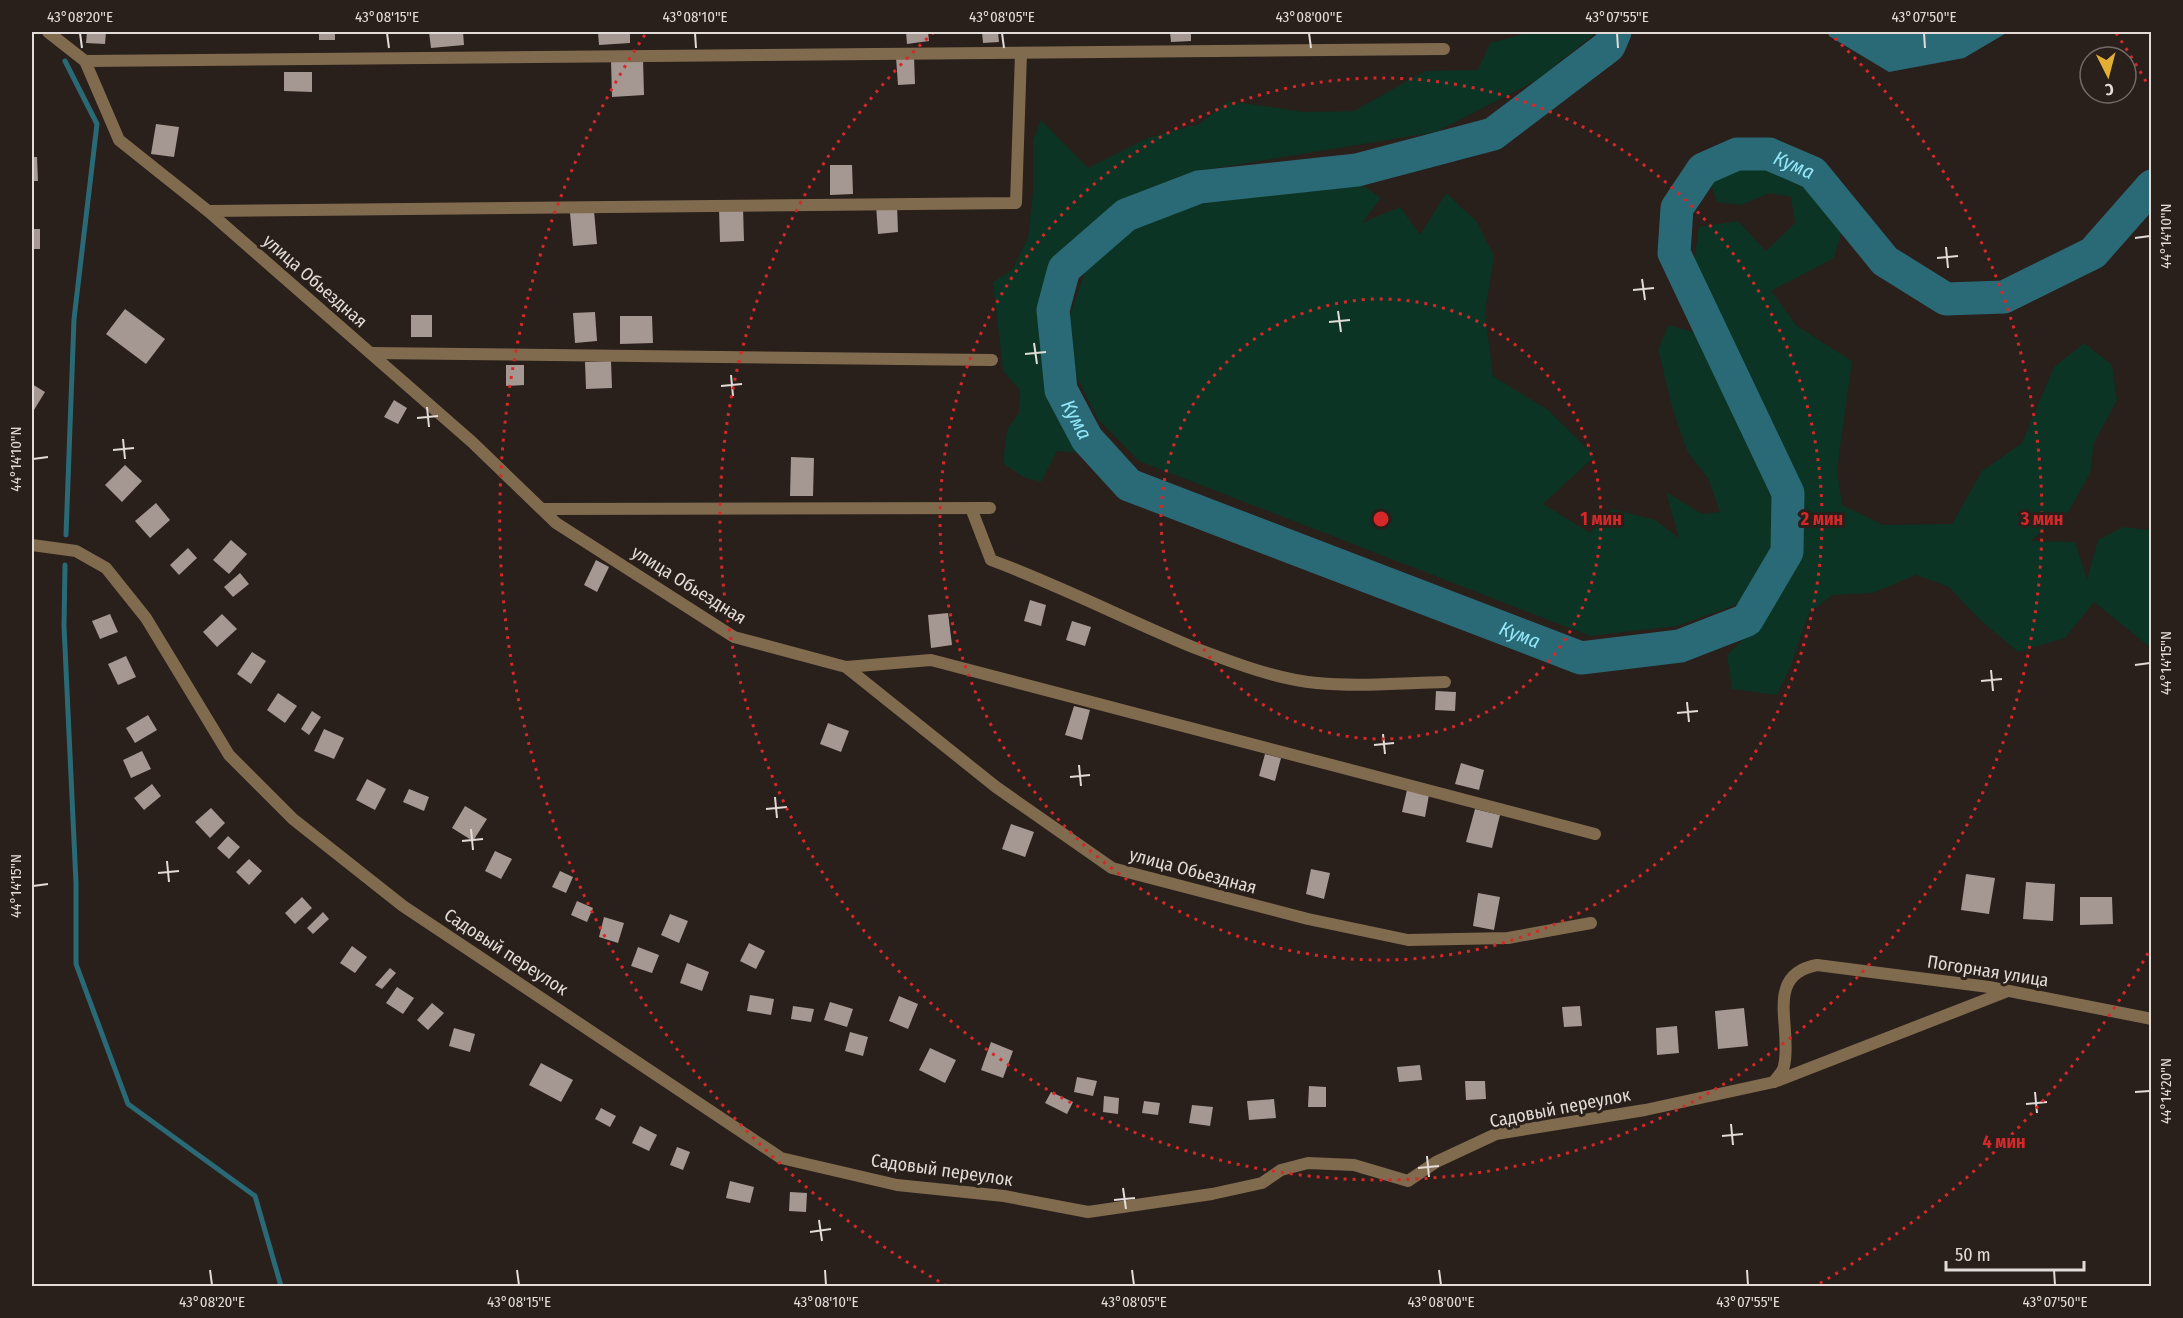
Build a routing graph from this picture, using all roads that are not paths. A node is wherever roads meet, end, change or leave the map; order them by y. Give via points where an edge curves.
1 (48, 32) edge
2 (1443, 49) dead end
3 (1021, 53) junction
4 (85, 61) junction
5 (208, 212) junction
6 (371, 353) junction
7 (992, 360) dead end
8 (971, 508) junction
9 (990, 508) dead end
10 (542, 509) junction
11 (32, 545) edge
12 (846, 667) junction
13 (1444, 682) dead end
14 (1595, 834) dead end
15 (1591, 923) dead end
16 (2008, 991) junction
17 (2151, 1019) edge
18 (1774, 1082) junction

1 - 4 street, улица Обьездная
2 - 3 street
3 - 4 street
3 - 5 street via 1016,203
4 - 5 street, улица Обьездная via 119,140
5 - 6 street, улица Обьездная
6 - 7 street
6 - 10 street, улица Обьездная
8 - 9 street
8 - 10 street
8 - 13 street via 991,560 1216,656 1317,683
10 - 12 street, улица Обьездная via 556,523 734,637
11 - 18 street, Садовый переулок via 76,551 106,568 146,618 229,756 293,819 403,906 781,1158 897,1185 1004,1196 1088,1212 1262,1183 1281,1170 1308,1163 1354,1165 1408,1181 1436,1162 1496,1134 1645,1110
12 - 14 street via 931,660
12 - 15 street, улица Обьездная via 996,787 1112,868 1308,919 1408,940 1508,938
16 - 17 street, Погорная улица
16 - 18 street, Садовый переулок
16 - 18 street, Погорная улица via 1817,965 1802,968 1792,975 1784,990 1784,1068

